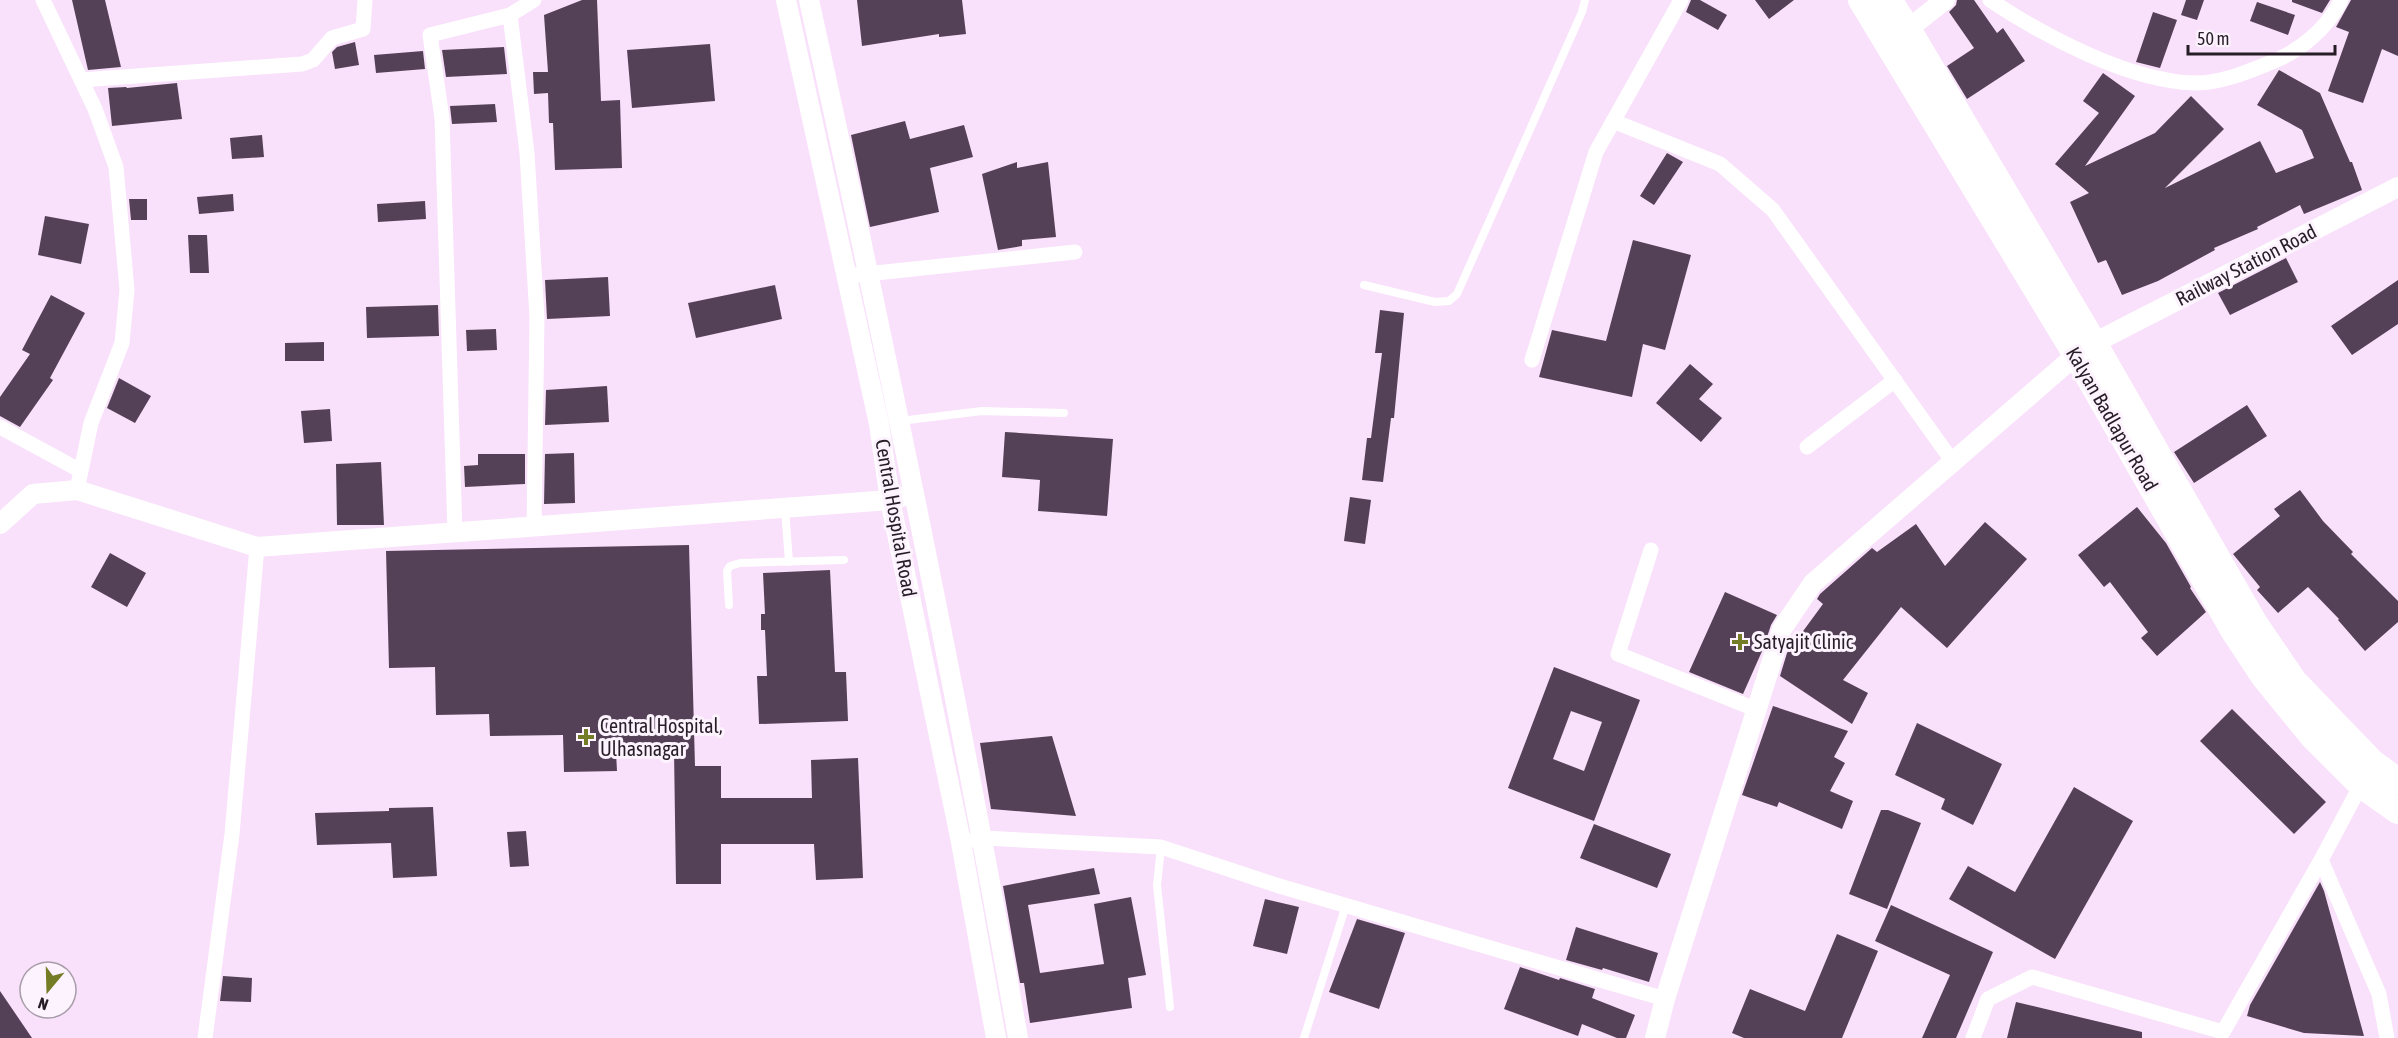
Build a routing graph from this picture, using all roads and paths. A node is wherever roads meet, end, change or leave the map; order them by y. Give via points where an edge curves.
1 (43, 0) edge
2 (365, 0) edge
3 (534, 0) edge
4 (786, 0) edge
5 (809, 0) edge
6 (1585, 0) edge
7 (1681, 0) edge
8 (1861, 0) edge
9 (1889, 0) edge
10 (1945, 0) edge
11 (1990, 0) edge
12 (2341, 0) edge
13 (510, 15) junction
14 (1899, 37) junction
15 (81, 80) junction
16 (1613, 121) junction
17 (2398, 187) edge
18 (1076, 252) dead end
19 (869, 274) junction
20 (847, 276) junction
21 (1364, 285) dead end
22 (2085, 349) junction
23 (1532, 360) dead end
24 (1895, 380) junction
25 (1064, 412) dead end
26 (899, 421) junction
27 (0, 427) edge
28 (1807, 447) dead end
29 (1953, 462) junction
30 (79, 480) junction
31 (914, 494) junction
32 (890, 500) junction
33 (784, 508) junction
34 (0, 524) edge
35 (534, 527) junction
36 (455, 533) junction
37 (257, 547) junction
38 (1651, 550) dead end
39 (844, 560) dead end
40 (789, 562) junction
41 (729, 604) dead end
42 (1755, 709) junction
43 (2367, 774) junction
44 (2398, 781) edge
45 (2398, 811) edge
46 (983, 838) junction
47 (961, 842) junction
48 (1161, 847) junction
49 (2321, 860) junction
50 (1346, 905) junction
51 (1665, 999) junction
52 (1170, 1007) dead end
53 (2222, 1035) edge
54 (205, 1038) edge
55 (996, 1038) edge
56 (1018, 1038) edge
57 (1304, 1038) edge
58 (1655, 1038) edge
59 (1973, 1038) edge
60 (2387, 1038) edge

1 - 15 street
2 - 15 street via 363,29 332,38 313,60 302,64
3 - 13 street
4 - 20 street, Central Hospital Road
5 - 19 street, Central Hospital Road
6 - 21 lane via 1457,294 1449,301 1435,302
7 - 16 street
8 - 14 main road, Kalyan Badlapur Road
9 - 14 main road, Kalyan Badlapur Road
10 - 14 street
11 - 12 street via 2022,21 2119,66 2163,79 2198,83 2237,76 2284,58 2313,38
13 - 35 street via 527,153 537,317
13 - 36 street via 429,35 442,118
14 - 22 main road, Kalyan Badlapur Road
15 - 30 street via 116,167 128,290 122,343 91,423
16 - 23 street via 1596,152
16 - 24 street via 1720,164 1773,210
17 - 22 street, Railway Station Road
18 - 19 street
19 - 20 street
19 - 26 street, Central Hospital Road
20 - 32 street, Central Hospital Road via 879,424
22 - 29 street, Railway Station Road
22 - 43 main road, Kalyan Badlapur Road via 2254,622 2294,681
24 - 28 street
24 - 29 street
25 - 26 lane via 982,411
26 - 31 street, Central Hospital Road
27 - 30 street
29 - 42 street, Railway Station Road via 1813,583 1782,629
30 - 34 street via 33,494
30 - 37 street
31 - 32 street
31 - 46 street, Central Hospital Road
32 - 33 street
32 - 47 street, Central Hospital Road
33 - 35 street
33 - 40 lane
35 - 36 street
36 - 37 street
37 - 54 street via 232,834
38 - 42 street via 1618,654
39 - 40 lane
40 - 41 lane via 730,566
42 - 51 street, Railway Station Road
43 - 44 main road, Kalyan Badlapur Road
43 - 45 main road, Kalyan Badlapur Road
43 - 49 street
46 - 47 street
46 - 48 street
46 - 56 street, Central Hospital Road
47 - 55 street, Central Hospital Road
48 - 50 street
48 - 52 lane via 1157,885
49 - 53 street
49 - 60 street via 2379,994
50 - 51 street
50 - 57 lane
51 - 58 street, Railway Station Road
53 - 59 street via 2032,978 1988,999

